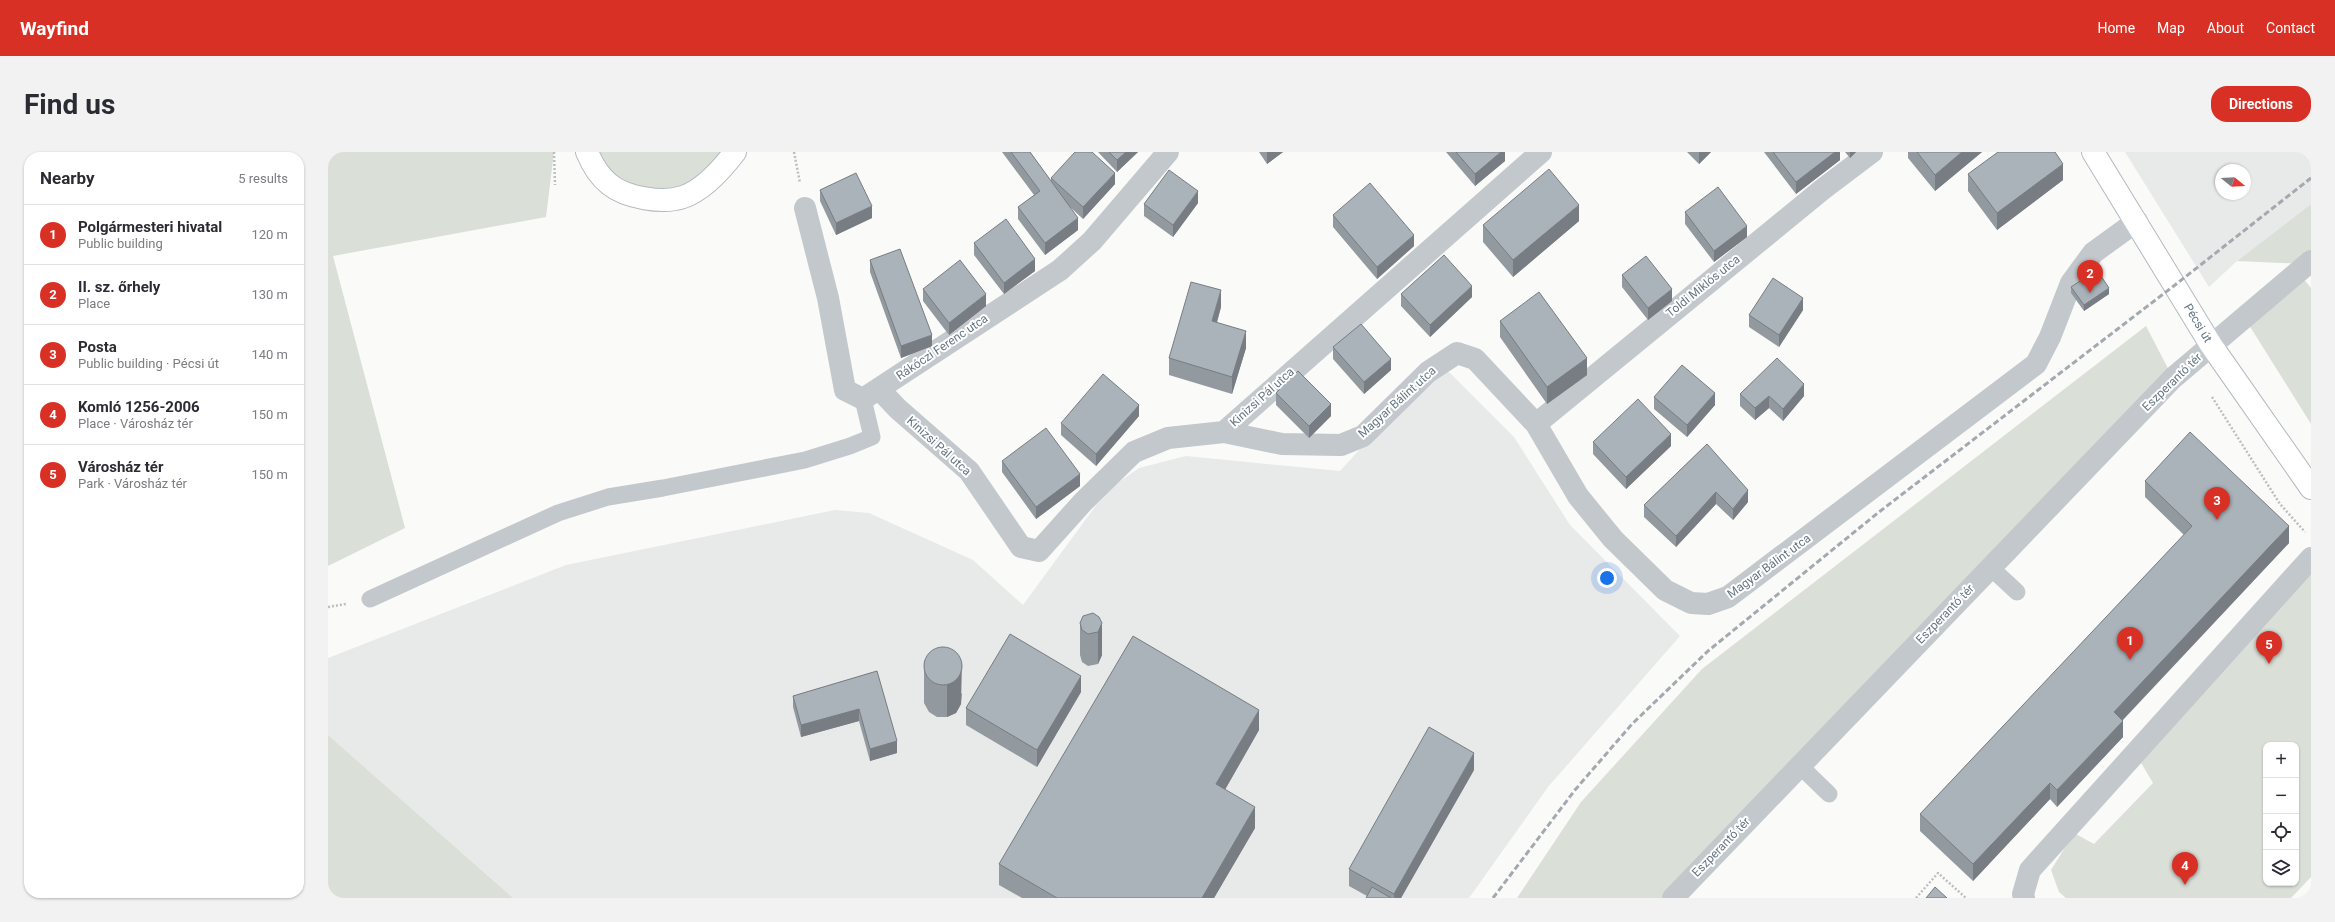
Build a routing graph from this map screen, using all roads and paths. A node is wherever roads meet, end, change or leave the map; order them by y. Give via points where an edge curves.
1 (554, 152) edge
2 (587, 152) edge
3 (735, 152) edge
4 (794, 152) edge
5 (1168, 152) edge
6 (1541, 152) edge
7 (1872, 152) edge
8 (2093, 152) edge
9 (555, 185) dead end
10 (805, 208) joint
11 (2136, 221) junction
12 (2311, 261) edge
13 (2211, 345) junction
14 (2191, 363) junction
15 (871, 394) junction
16 (1536, 424) junction
17 (1224, 432) junction
18 (2311, 488) edge
19 (2306, 533) dead end
20 (2311, 558) edge
21 (1990, 567) junction
22 (2017, 592) dead end
23 (370, 599) dead end
24 (1799, 765) junction
25 (1829, 794) dead end
26 (1684, 894) edge
27 (1916, 898) edge
28 (1966, 898) edge
29 (2024, 898) edge

1 - 9 path
2 - 3 main road via 592,165 610,185 650,200 683,197 716,176
4 - 10 path
5 - 15 street, Rákóczi Ferenc utca via 1092,241 1060,270
6 - 17 street, Kinizsi Pál utca
7 - 16 street, Toldi Miklós utca via 1823,189
8 - 11 main road, Pécsi út
10 - 15 street via 828,298 845,390
11 - 13 main road, Pécsi út
11 - 16 street, Magyar Bálint utca via 2093,254 2071,282 2050,337 2036,364 1814,533 1721,600 1708,604 1691,602 1665,590 1613,539 1578,496
12 - 13 street, Eszperantó tér
13 - 14 street, Eszperantó tér
13 - 18 main road, Pécsi út
14 - 19 path via 2280,504
14 - 21 street, Eszperantó tér via 2168,383
15 - 17 street, Kinizsi Pál utca via 898,408 969,471 1021,548 1039,552 1083,502 1134,452 1168,438
15 - 23 lane via 872,437 805,460 608,497 558,513
16 - 17 street, Magyar Bálint utca via 1475,359 1457,353 1428,372 1363,436 1341,445 1282,444
20 - 29 street via 2030,870
21 - 22 lane
21 - 24 street, Eszperantó tér
24 - 25 lane
24 - 26 street, Eszperantó tér
27 - 28 path via 1938,873

